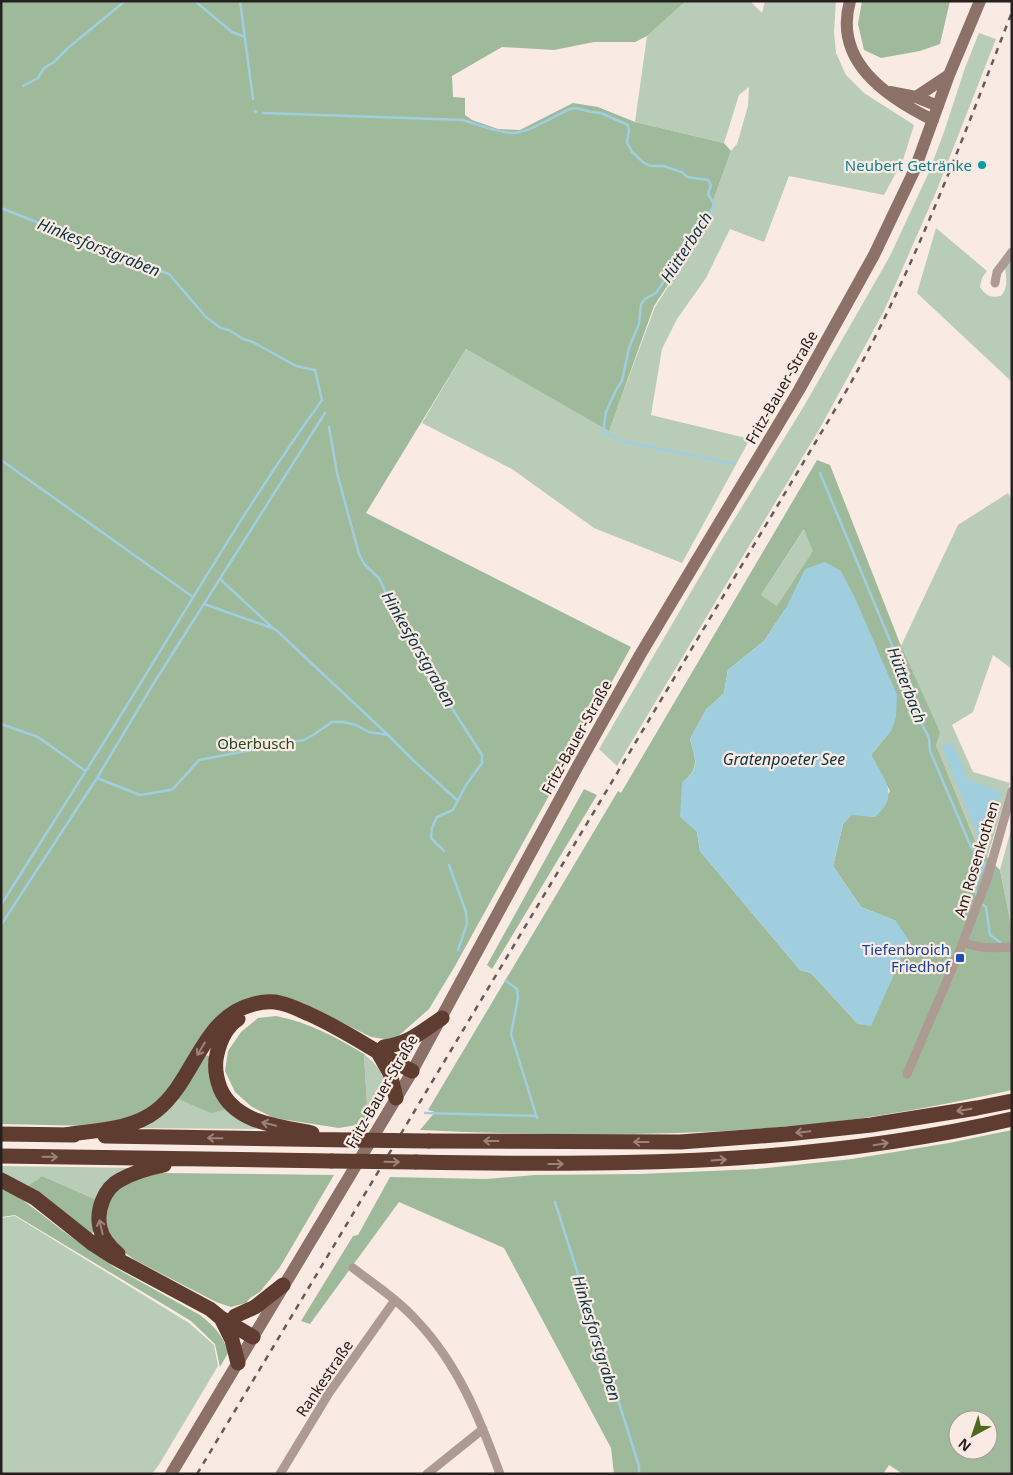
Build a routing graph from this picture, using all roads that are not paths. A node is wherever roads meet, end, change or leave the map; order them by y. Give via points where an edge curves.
1 (850, 1) edge
2 (980, 1) edge
3 (949, 75) junction
4 (885, 90) junction
5 (916, 97) junction
6 (938, 106) junction
7 (933, 120) junction
8 (1012, 252) edge
9 (995, 283) dead end
10 (1012, 790) edge
11 (963, 942) junction
12 (1012, 947) edge
13 (299, 1010) junction
14 (442, 1018) junction
15 (381, 1050) junction
16 (414, 1067) junction
17 (906, 1074) dead end
18 (396, 1098) junction
19 (1012, 1101) edge
20 (1012, 1120) edge
21 (1, 1134) edge
22 (65, 1135) junction
23 (351, 1140) junction
24 (1, 1156) edge
25 (191, 1159) junction
26 (1, 1180) edge
27 (130, 1265) junction
28 (353, 1268) dead end
29 (284, 1285) junction
30 (395, 1300) junction
31 (222, 1314) junction
32 (256, 1333) junction
33 (238, 1363) junction
34 (484, 1429) junction
35 (171, 1474) edge
36 (280, 1474) edge
37 (426, 1474) edge
38 (500, 1474) edge

1 - 4 main road via 847,29 855,59 864,73
2 - 3 main road, Fritz-Bauer-Straße
3 - 5 main road
3 - 6 main road, Fritz-Bauer-Straße
4 - 5 main road
4 - 7 main road
5 - 6 main road
6 - 7 main road, Fritz-Bauer-Straße
7 - 14 main road, Fritz-Bauer-Straße via 915,169 874,255 799,390 640,654
8 - 9 street via 997,272
10 - 11 street, Am Rosenkothen via 988,879
11 - 12 street via 978,947
11 - 17 street, Am Rosenkothen
13 - 15 highway
13 -> 22 highway via 281,1003 263,1002 230,1014 216,1028 183,1080 156,1112 121,1126
23 -> 13 highway via 259,1121 241,1113 223,1094 215,1061 226,1031 248,1014 264,1009
14 - 15 highway via 404,1043
14 - 16 main road, Fritz-Bauer-Straße
15 - 16 highway
15 - 18 highway
16 - 18 main road, Fritz-Bauer-Straße
18 - 29 main road, Fritz-Bauer-Straße
19 -> 23 highway, bridge via 871,1125 680,1142
25 -> 20 highway, bridge via 680,1162 865,1147
21 - 22 highway
23 -> 22 highway
24 -> 25 highway
27 -> 25 highway via 105,1240 100,1229 99,1216 108,1191 118,1180 147,1168
26 - 27 highway via 34,1198 93,1244
27 - 31 highway
28 - 30 street
29 - 31 highway via 255,1308
29 - 32 main road, Fritz-Bauer-Straße
30 - 34 street via 418,1321 446,1359 467,1392
30 - 36 street, Rankestraße via 329,1393
31 - 32 highway
31 - 33 highway
32 - 33 main road, Fritz-Bauer-Straße
33 - 35 main road, Fritz-Bauer-Straße
34 - 37 street
34 - 38 street

